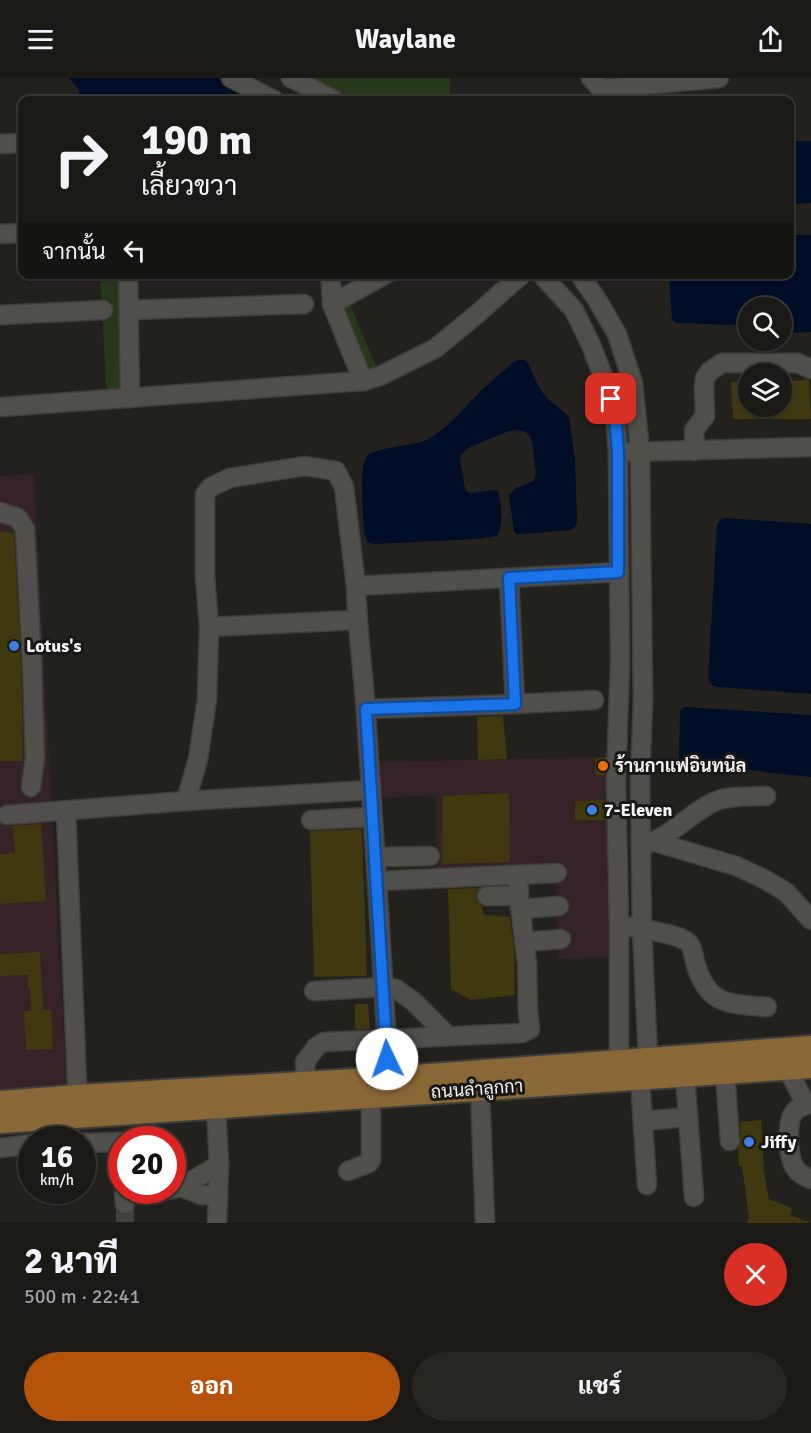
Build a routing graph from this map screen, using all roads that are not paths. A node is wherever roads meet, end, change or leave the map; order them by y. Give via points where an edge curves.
1 (231, 78) edge
2 (719, 78) edge
3 (302, 80) edge
4 (599, 86) edge
5 (266, 96) edge
6 (328, 96) edge
7 (18, 143) edge
8 (0, 144) edge
9 (18, 233) edge
10 (0, 234) edge
11 (128, 279) edge
12 (330, 279) edge
13 (377, 279) edge
14 (517, 279) edge
15 (546, 279) edge
16 (583, 279) edge
17 (596, 298) junction
18 (304, 304) dead end
19 (332, 304) junction
20 (103, 310) dead end
21 (129, 310) junction
22 (574, 310) junction
23 (0, 315) edge
24 (617, 334) junction
25 (591, 345) junction
26 (811, 369) edge
27 (363, 381) junction
28 (130, 398) junction
29 (0, 407) edge
30 (811, 447) edge
31 (695, 451) junction
32 (640, 452) junction
33 (618, 453) junction
34 (0, 512) edge
35 (618, 572) junction
36 (509, 578) junction
37 (356, 586) junction
38 (357, 620) junction
39 (209, 627) junction
40 (594, 700) dead end
41 (515, 704) junction
42 (366, 709) junction
43 (616, 782) junction
44 (640, 782) junction
45 (31, 787) dead end
46 (370, 790) junction
47 (766, 796) dead end
48 (186, 801) junction
49 (66, 811) junction
50 (7, 815) dead end
51 (372, 817) junction
52 (311, 820) dead end
53 (648, 844) junction
54 (430, 856) dead end
55 (375, 857) junction
56 (556, 873) dead end
57 (518, 875) junction
58 (377, 881) junction
59 (487, 896) dead end
60 (519, 902) junction
61 (559, 906) dead end
62 (811, 920) edge
63 (619, 925) junction
64 (642, 929) junction
65 (561, 939) dead end
66 (524, 942) junction
67 (383, 987) junction
68 (314, 991) dead end
69 (767, 1007) dead end
70 (448, 1036) junction
71 (386, 1039) junction
72 (811, 1047) edge
73 (619, 1061) junction
74 (811, 1067) edge
75 (787, 1068) junction
76 (644, 1069) junction
77 (305, 1072) junction
78 (725, 1073) junction
79 (685, 1076) junction
80 (389, 1078) junction
81 (480, 1089) junction
82 (371, 1097) junction
83 (0, 1102) edge
84 (78, 1106) junction
85 (216, 1107) junction
86 (810, 1109) edge
87 (121, 1114) junction
88 (688, 1117) junction
89 (643, 1120) junction
90 (0, 1122) edge
91 (121, 1126) edge
92 (730, 1141) dead end
93 (18, 1146) edge
94 (0, 1148) edge
95 (219, 1165) junction
96 (348, 1172) dead end
97 (811, 1179) edge
98 (186, 1181) edge
99 (647, 1185) dead end
100 (186, 1193) edge
101 (218, 1195) junction
102 (694, 1197) dead end
103 (217, 1223) edge
104 (485, 1223) edge

1 - 5 street
2 - 4 street
3 - 6 street
7 - 8 street
9 - 10 street
11 - 21 street
12 - 19 street
13 - 19 street
14 - 27 street via 436,348
15 - 22 street
16 - 17 street
17 - 22 street
17 - 24 street
18 - 21 street
19 - 27 street
20 - 23 street
21 - 28 street
22 - 25 street
24 - 25 street
24 - 32 street via 633,383
25 - 33 street via 615,414
26 - 31 street via 798,363 722,363 710,371 704,387 705,416 694,430
27 - 28 street
28 - 29 street
30 - 31 street
31 - 32 street
32 - 33 street
32 - 44 street
33 - 35 street
34 - 45 street via 18,518 25,529 35,758
35 - 36 street
35 - 43 street
36 - 37 street
36 - 41 street
37 - 38 street
37 - 39 street via 344,487 336,471 305,466 230,478 204,494
38 - 39 street
38 - 42 street
39 - 48 street via 205,709 198,759
40 - 41 street
41 - 42 street
42 - 46 street
43 - 44 street
43 - 63 street
44 - 53 street
46 - 48 street
46 - 51 street
47 - 53 street via 730,797 715,802
48 - 49 street
49 - 50 street
49 - 84 street
51 - 52 street
51 - 55 street
53 - 62 street via 736,866 764,879 786,892
53 - 64 street
54 - 55 street
55 - 58 street
56 - 57 street
57 - 58 street
57 - 60 street
58 - 67 street
59 - 60 street
60 - 61 street
60 - 66 street
63 - 64 street
63 - 73 street
64 - 69 street via 679,936 688,942 698,972 715,997 731,1004
64 - 76 street
65 - 66 street
66 - 70 street via 530,1029 522,1033
67 - 68 street
67 - 70 street via 396,989 414,1002
67 - 71 street
70 - 71 street
71 - 77 street via 324,1042 317,1046
71 - 80 street
72 - 76 main road, ถนนลำลูกกา
73 - 76 main road, ถนนลำลูกกา
73 - 80 main road, ถนนลำลูกกา
74 - 75 main road, ถนนลำลูกกา
75 - 78 main road, ถนนลำลูกกา
75 - 86 street
76 - 79 main road, ถนนลำลูกกา
76 - 81 main road, ถนนลำลูกกา
76 - 89 street
77 - 80 main road, ถนนลำลูกกา
77 - 84 main road, ถนนลำลูกกา
78 - 79 main road, ถนนลำลูกกา
78 - 92 street
79 - 88 street
81 - 82 main road, ถนนลำลูกกา
81 - 104 street
82 - 85 main road, ถนนลำลูกกา
82 - 96 street via 371,1160
83 - 84 main road, ถนนลำลูกกา
84 - 87 main road, ถนนลำลูกกา
84 - 90 main road, ถนนลำลูกกา
85 - 87 main road, ถนนลำลูกกา
85 - 95 street
86 - 97 street via 795,1110 791,1118 790,1157 795,1168
87 - 91 street
88 - 89 street
88 - 102 street
89 - 99 street
93 - 94 street
95 - 98 street
95 - 101 street
100 - 101 street
101 - 103 street

